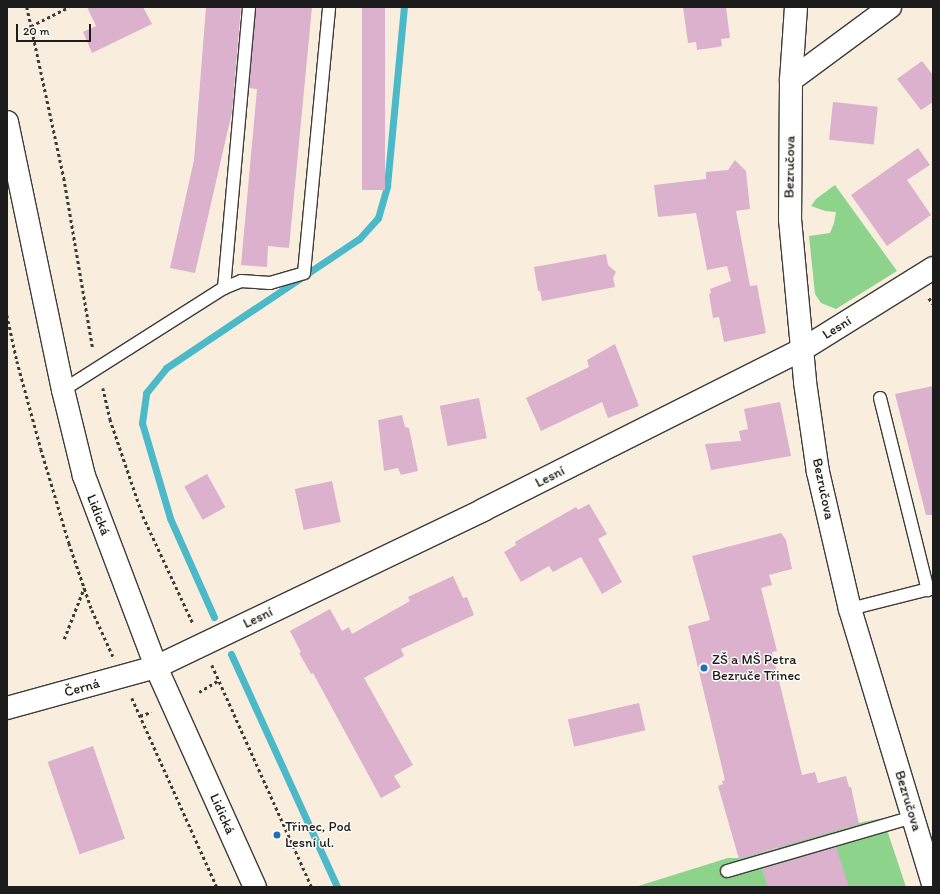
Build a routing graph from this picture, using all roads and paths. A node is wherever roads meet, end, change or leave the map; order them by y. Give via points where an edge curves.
1 (27, 7) edge
2 (69, 7) edge
3 (249, 7) edge
4 (329, 7) edge
5 (796, 7) edge
6 (890, 7) edge
7 (31, 26) junction
8 (791, 80) junction
9 (7, 122) edge
10 (933, 268) edge
11 (224, 288) junction
12 (7, 315) edge
13 (803, 349) junction
14 (98, 368) junction
15 (63, 390) junction
16 (880, 398) dead end
17 (84, 588) junction
18 (930, 589) edge
19 (850, 609) junction
20 (196, 630) dead end
21 (64, 639) dead end
22 (211, 662) dead end
23 (156, 667) junction
24 (122, 676) junction
25 (219, 680) junction
26 (199, 692) dead end
27 (7, 708) edge
28 (154, 711) dead end
29 (140, 716) junction
30 (912, 817) junction
31 (727, 871) dead end
32 (933, 884) edge
33 (217, 887) edge
34 (255, 887) edge
35 (312, 887) edge

1 - 7 path
2 - 7 path
3 - 11 lane
4 - 11 lane via 304,273 270,283 241,281
5 - 8 street, Bezručova
6 - 8 street
7 - 14 path via 64,178 89,334
8 - 13 street, Bezručova via 790,219
9 - 15 street, Lidická
10 - 13 street, Lesní
11 - 14 lane
12 - 17 path via 41,449
13 - 19 street, Bezručova via 805,382 818,472
13 - 23 street, Lesní via 483,510
14 - 15 lane
14 - 20 path via 110,419 143,516
15 - 23 street, Lidická via 84,476
16 - 18 lane
17 - 21 path
17 - 24 path
18 - 19 lane
19 - 30 street, Bezručova
22 - 25 path
23 - 24 street, Černá
23 - 34 street, Lidická
24 - 27 street, Černá
24 - 29 path
25 - 26 path
25 - 35 path
28 - 29 path
29 - 33 path
30 - 31 lane
30 - 32 street, Bezručova

